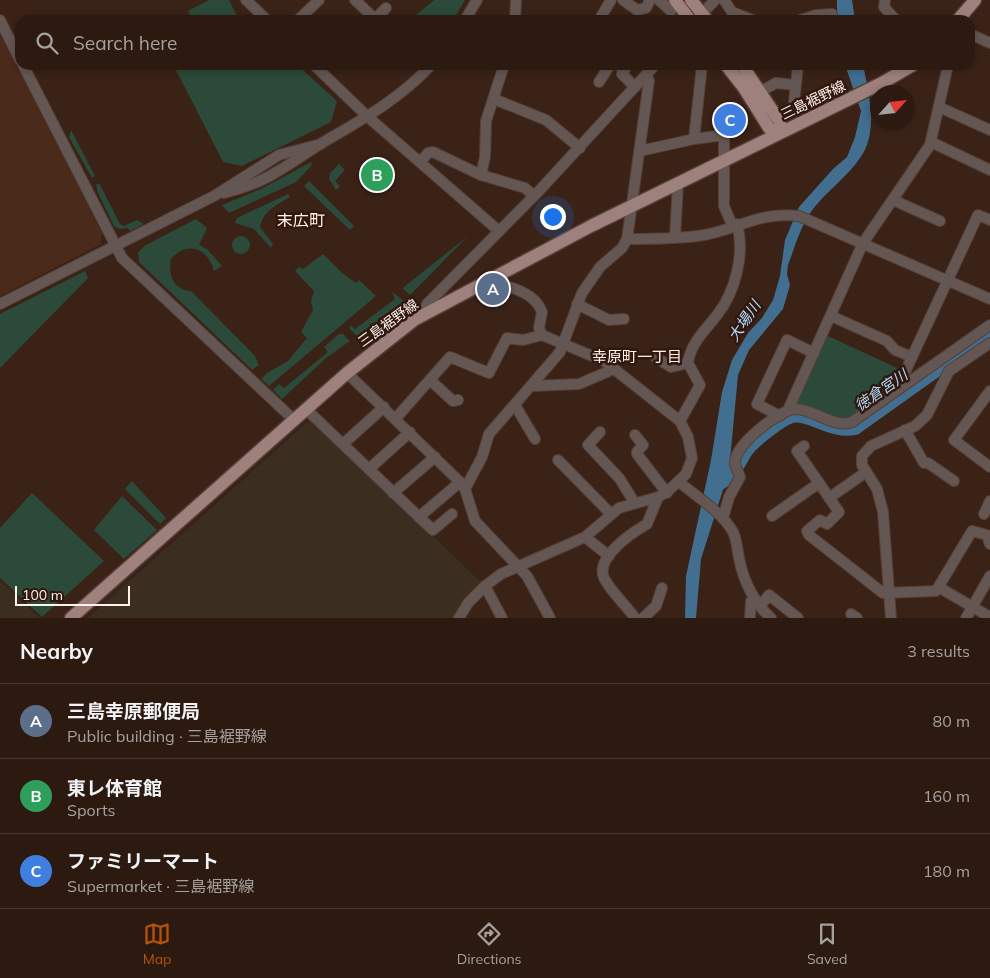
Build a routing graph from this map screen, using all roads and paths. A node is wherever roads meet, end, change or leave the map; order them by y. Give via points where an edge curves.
1 (246, 0) edge
2 (319, 0) edge
3 (356, 0) edge
4 (477, 0) edge
5 (516, 0) edge
6 (611, 0) edge
7 (623, 0) edge
8 (650, 0) edge
9 (659, 0) edge
10 (691, 0) edge
11 (715, 0) edge
12 (724, 0) edge
13 (885, 0) edge
14 (971, 2) edge
15 (673, 6) edge
16 (386, 8) dead end
17 (832, 14) dead end
18 (262, 15) edge
19 (303, 15) edge
20 (371, 15) edge
21 (379, 15) edge
22 (468, 15) edge
23 (515, 15) edge
24 (602, 15) edge
25 (684, 15) edge
26 (699, 15) edge
27 (703, 15) edge
28 (740, 15) edge
29 (813, 15) edge
30 (891, 15) edge
31 (962, 15) edge
32 (0, 20) edge
33 (975, 36) edge
34 (990, 43) edge
35 (15, 50) edge
36 (26, 70) edge
37 (319, 70) edge
38 (426, 70) edge
39 (502, 70) edge
40 (607, 70) edge
41 (624, 70) edge
42 (650, 70) edge
43 (701, 70) edge
44 (730, 70) edge
45 (746, 70) edge
46 (797, 70) edge
47 (904, 70) edge
48 (947, 70) edge
49 (646, 75) junction
50 (599, 82) dead end
51 (795, 85) junction
52 (635, 87) junction
53 (761, 91) junction
54 (494, 98) junction
55 (939, 107) junction
56 (793, 111) dead end
57 (368, 117) junction
58 (990, 130) edge
59 (779, 133) junction
60 (694, 139) junction
61 (931, 142) junction
62 (320, 144) junction
63 (580, 148) junction
64 (640, 151) junction
65 (724, 160) junction
66 (421, 161) junction
67 (990, 170) edge
68 (481, 175) junction
69 (678, 183) junction
70 (214, 196) junction
71 (534, 196) junction
72 (893, 200) junction
73 (632, 206) junction
74 (990, 220) edge
75 (940, 221) dead end
76 (735, 225) junction
77 (499, 231) junction
78 (675, 237) junction
79 (627, 239) junction
80 (863, 243) junction
81 (114, 246) junction
82 (485, 280) junction
83 (948, 281) junction
84 (990, 299) edge
85 (0, 304) edge
86 (577, 304) junction
87 (424, 314) junction
88 (831, 316) junction
89 (624, 319) dead end
90 (990, 325) edge
91 (542, 335) junction
92 (990, 343) edge
93 (563, 345) junction
94 (814, 352) junction
95 (655, 357) dead end
96 (912, 357) junction
97 (688, 363) junction
98 (614, 369) junction
99 (906, 370) dead end
100 (347, 373) junction
101 (430, 380) junction
102 (532, 386) junction
103 (990, 391) edge
104 (458, 400) dead end
105 (515, 406) junction
106 (384, 407) junction
107 (306, 409) junction
108 (784, 413) junction
109 (396, 418) junction
110 (294, 420) junction
111 (680, 421) junction
112 (906, 430) junction
113 (410, 432) junction
114 (600, 432) dead end
115 (635, 435) dead end
116 (535, 439) dead end
117 (343, 444) junction
118 (804, 446) dead end
119 (435, 456) junction
120 (558, 460) dead end
121 (990, 467) edge
122 (369, 469) junction
123 (866, 472) junction
124 (954, 481) dead end
125 (679, 482) junction
126 (819, 483) junction
127 (463, 486) junction
128 (394, 493) junction
129 (662, 495) junction
130 (830, 498) junction
131 (990, 501) edge
132 (634, 502) junction
133 (452, 514) dead end
134 (611, 514) junction
135 (984, 514) dead end
136 (772, 516) dead end
137 (419, 517) junction
138 (722, 517) junction
139 (585, 537) junction
140 (990, 544) edge
141 (609, 556) junction
142 (516, 566) junction
143 (990, 576) edge
144 (485, 586) junction
145 (662, 588) dead end
146 (940, 588) junction
147 (889, 593) junction
148 (757, 603) junction
149 (972, 606) junction
150 (990, 617) edge
151 (71, 618) edge
152 (459, 618) edge
153 (502, 618) edge
154 (550, 618) edge
155 (635, 618) edge
156 (643, 618) edge
157 (750, 618) edge
158 (771, 618) edge
159 (798, 618) edge
160 (891, 618) edge
161 (966, 618) edge

1 - 18 street
2 - 19 street
3 - 20 street
4 - 22 street
5 - 23 street
6 - 24 street
7 - 8 street via 637,10 646,8
9 - 15 street
10 - 26 main road
11 - 27 street
12 - 28 street via 732,12
13 - 30 street via 884,7
14 - 31 main road
15 - 25 main road
16 - 21 street
17 - 29 street
32 - 35 street
33 - 34 street
36 - 81 street
37 - 57 street
38 - 57 street
39 - 54 street
40 - 50 street
41 - 52 street via 622,74
42 - 49 street
43 - 60 street
44 - 59 main road, 三島裾野線 via 769,128
45 - 53 main road, 三島裾野線
46 - 51 street
47 - 59 main road, 三島裾野線
48 - 55 street
49 - 52 street
49 - 64 street via 649,81
51 - 53 street via 776,83
51 - 56 street
52 - 63 street
53 - 59 main road, 三島裾野線 via 780,122
54 - 63 street via 546,120
54 - 68 street via 486,122
55 - 58 street
55 - 61 street
57 - 62 street
57 - 66 street
59 - 65 main road, 三島裾野線
60 - 64 street
60 - 65 street via 724,135
61 - 67 street
61 - 72 street
62 - 70 street via 262,182
62 - 70 street via 278,155
63 - 71 street
64 - 73 street
65 - 69 main road, 三島裾野線
65 - 76 street via 724,206
66 - 68 street via 433,152
66 - 77 street
68 - 71 street via 525,188
69 - 73 main road, 三島裾野線
69 - 78 street
70 - 81 street
71 - 77 street
72 - 75 street
72 - 80 street
73 - 79 street
73 - 82 main road, 三島裾野線
74 - 83 street via 978,215
76 - 78 street via 697,236
76 - 80 street via 750,219 785,214 799,216
76 - 97 street via 741,254 728,295 720,312 696,339
77 - 87 street via 427,304
78 - 79 street
79 - 86 street via 622,248 600,267
80 - 83 street
80 - 88 street
81 - 85 street
81 - 110 street via 122,258
82 - 87 main road, 三島裾野線
82 - 91 street via 535,300 542,312 539,328
83 - 84 street
83 - 96 street
86 - 89 street via 609,320
86 - 93 street
87 - 100 main road, 三島裾野線
88 - 94 street
88 - 96 street via 886,341 895,350
90 - 108 street via 852,422 843,424 802,409
91 - 93 street
91 - 101 street via 522,340 507,338 489,373 450,357
92 - 112 street via 949,371 927,415
93 - 98 street via 594,356
93 - 102 street
94 - 108 street
94 - 108 street via 787,340 757,404
95 - 97 street via 671,367
96 - 99 street
97 - 111 street via 700,385
98 - 102 street via 579,384
98 - 111 street
100 - 106 street
100 - 107 main road, 三島裾野線
101 - 104 street via 453,401
101 - 109 street
102 - 105 street
103 - 121 street via 954,440
105 - 116 street
105 - 127 street via 489,434 482,457
106 - 109 street
106 - 117 street
107 - 110 main road, 三島裾野線
107 - 117 street
108 - 138 street via 744,442 735,463 739,475
109 - 113 street
110 - 151 main road, 三島裾野線
111 - 125 street via 692,453 690,466
112 - 123 street via 863,453
112 - 124 street via 924,463
113 - 119 street
113 - 122 street
114 - 132 street via 588,445 620,479
115 - 129 street via 644,445 637,454
117 - 122 street
118 - 126 street via 797,451
119 - 127 street
119 - 128 street
120 - 134 street
122 - 128 street
123 - 130 street
123 - 147 street via 877,489 883,512
125 - 129 street
125 - 138 street
126 - 130 street
126 - 136 street
127 - 137 street
127 - 142 street via 475,521
128 - 137 street
129 - 132 street
129 - 141 street via 647,524 627,535
130 - 147 street via 839,512 828,524 820,520 807,532 883,593
131 - 135 street
132 - 134 street
133 - 137 street via 433,530
134 - 139 street
138 - 148 street via 736,538 739,560
139 - 141 street
139 - 142 street
140 - 146 street via 987,535 972,531
141 - 155 street via 603,575
142 - 144 street
142 - 154 street via 533,585
143 - 149 street
144 - 152 street
144 - 153 street
145 - 156 street via 656,606
146 - 147 street via 936,591
146 - 149 street
147 - 160 street
148 - 157 street via 751,601
148 - 158 street
148 - 159 street via 770,595
149 - 150 street
149 - 161 street

